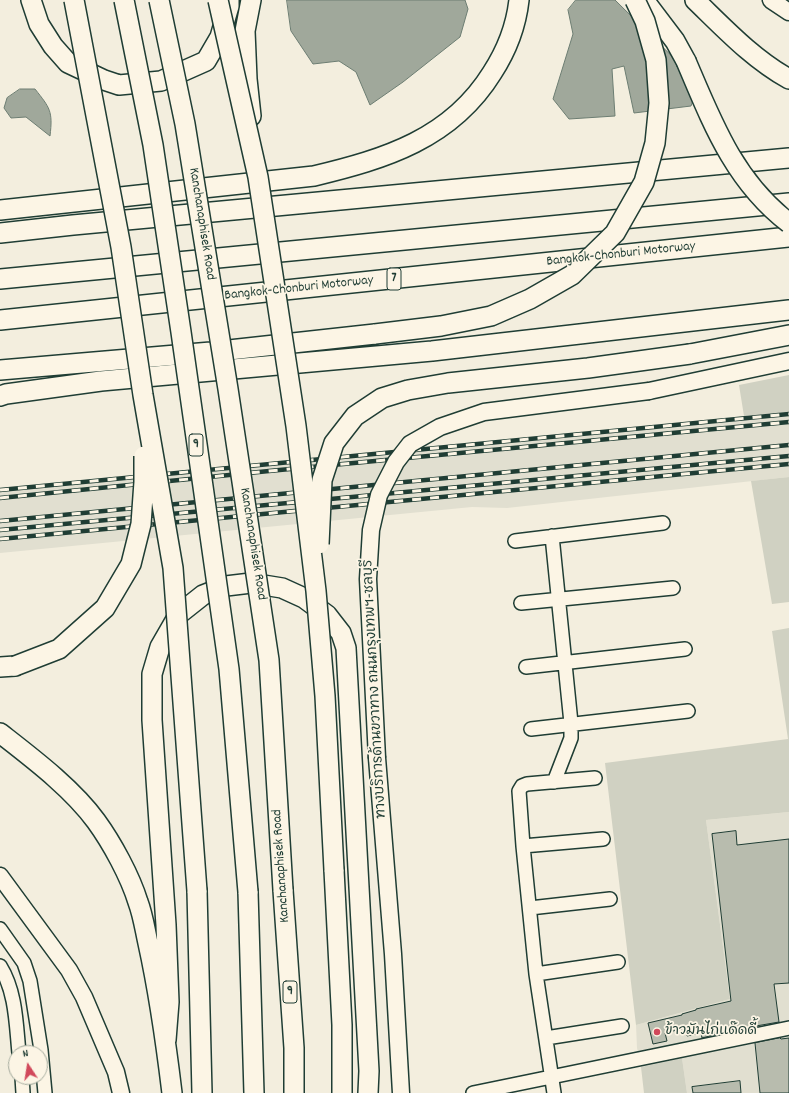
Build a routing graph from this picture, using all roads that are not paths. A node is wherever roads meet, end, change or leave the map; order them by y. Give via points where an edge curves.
1 (31, 0) edge
2 (74, 0) edge
3 (124, 0) edge
4 (159, 0) edge
5 (218, 0) edge
6 (229, 0) edge
7 (251, 0) edge
8 (518, 0) edge
9 (635, 0) edge
10 (644, 0) edge
11 (695, 0) edge
12 (771, 0) edge
13 (789, 12) edge
14 (789, 79) edge
15 (789, 158) edge
16 (258, 177) junction
17 (789, 203) edge
18 (0, 210) edge
19 (789, 223) edge
20 (0, 233) edge
21 (789, 237) edge
22 (0, 279) edge
23 (789, 310) edge
24 (0, 320) edge
25 (789, 335) edge
26 (789, 361) edge
27 (0, 370) edge
28 (143, 395) junction
29 (0, 396) edge
30 (663, 524) dead end
31 (552, 536) junction
32 (514, 541) dead end
33 (673, 588) dead end
34 (316, 591) junction
35 (558, 599) junction
36 (521, 603) dead end
37 (685, 649) dead end
38 (565, 662) junction
39 (526, 666) dead end
40 (0, 667) edge
41 (688, 711) dead end
42 (571, 723) junction
43 (531, 729) dead end
44 (0, 733) edge
45 (595, 778) dead end
46 (554, 782) junction
47 (603, 839) dead end
48 (523, 846) junction
49 (0, 876) edge
50 (610, 899) dead end
51 (530, 908) junction
52 (0, 929) edge
53 (618, 962) dead end
54 (0, 966) edge
55 (536, 974) junction
56 (622, 1026) dead end
57 (789, 1028) edge
58 (546, 1038) junction
59 (166, 1040) junction
60 (18, 1045) edge
61 (552, 1077) junction
62 (481, 1092) edge
63 (45, 1093) edge
64 (121, 1093) edge
65 (172, 1093) edge
66 (202, 1093) edge
67 (254, 1093) edge
68 (294, 1093) edge
69 (342, 1093) edge
70 (368, 1093) edge
71 (400, 1093) edge
72 (554, 1093) edge

1 - 6 highway via 39,24 68,63 119,85 160,81 206,61 220,37
2 - 28 highway, bridge via 121,247
3 - 67 highway, 9, bridge via 153,145 229,669 248,892
4 - 68 highway, Kanchanaphisek Road / 9, bridge via 186,132 269,660 294,1048
5 - 16 highway, bridge
7 - 16 highway, bridge via 245,31 247,79
8 - 18 highway via 512,36 502,58 471,103 428,136 396,152 357,166 314,176
9 - 27 highway, bridge via 645,21 656,60 659,103 655,143 644,182 615,233 572,275 530,299 491,316 441,326 211,352
10 - 19 highway, bridge via 675,41 724,145 741,173 758,196
11 - 14 highway via 743,47 772,70
12 - 13 main road
15 - 20 highway
16 - 34 highway, bridge via 296,426
17 - 22 highway
21 - 24 highway, Bangkok-Chonburi Motorway / 7
23 - 29 highway via 432,351 101,380
25 - 34 highway, bridge via 690,354 448,383 408,390 382,398 355,416 334,443 322,480
26 - 71 main road, ทางบริการด้านขวาทาง ถนนกรุงเทพฯ-ชลบุรี, bridge via 650,391 484,412 440,427 410,444 396,462 379,495 371,530 368,579 377,758 393,954
28 - 40 highway, bridge via 144,482 141,524 131,564 105,608 59,649 15,666
28 - 66 highway, bridge via 173,568 197,891
30 - 31 street
31 - 32 street
31 - 35 street
33 - 35 street
34 - 69 highway, bridge via 325,696 342,1025
35 - 36 street
35 - 38 street
37 - 38 street
38 - 39 street
38 - 42 street
41 - 42 street
42 - 43 street
42 - 46 street via 571,738
44 - 59 highway via 70,791 96,821 124,868 138,902
45 - 46 street
46 - 48 street via 527,784 520,788
47 - 48 street
48 - 51 street
49 - 64 main road via 69,970 101,1035 116,1072
50 - 51 street
51 - 55 street
52 - 63 street via 24,963 30,981
53 - 55 street
54 - 60 street via 12,992
55 - 58 street
56 - 58 street
57 - 61 street
58 - 61 street
59 - 65 highway
59 - 70 highway via 169,1002 152,720 152,674 160,647 179,614 203,595 226,586 251,583 282,588 304,598 327,615 341,633 346,648 369,1071
61 - 62 street
61 - 72 street

